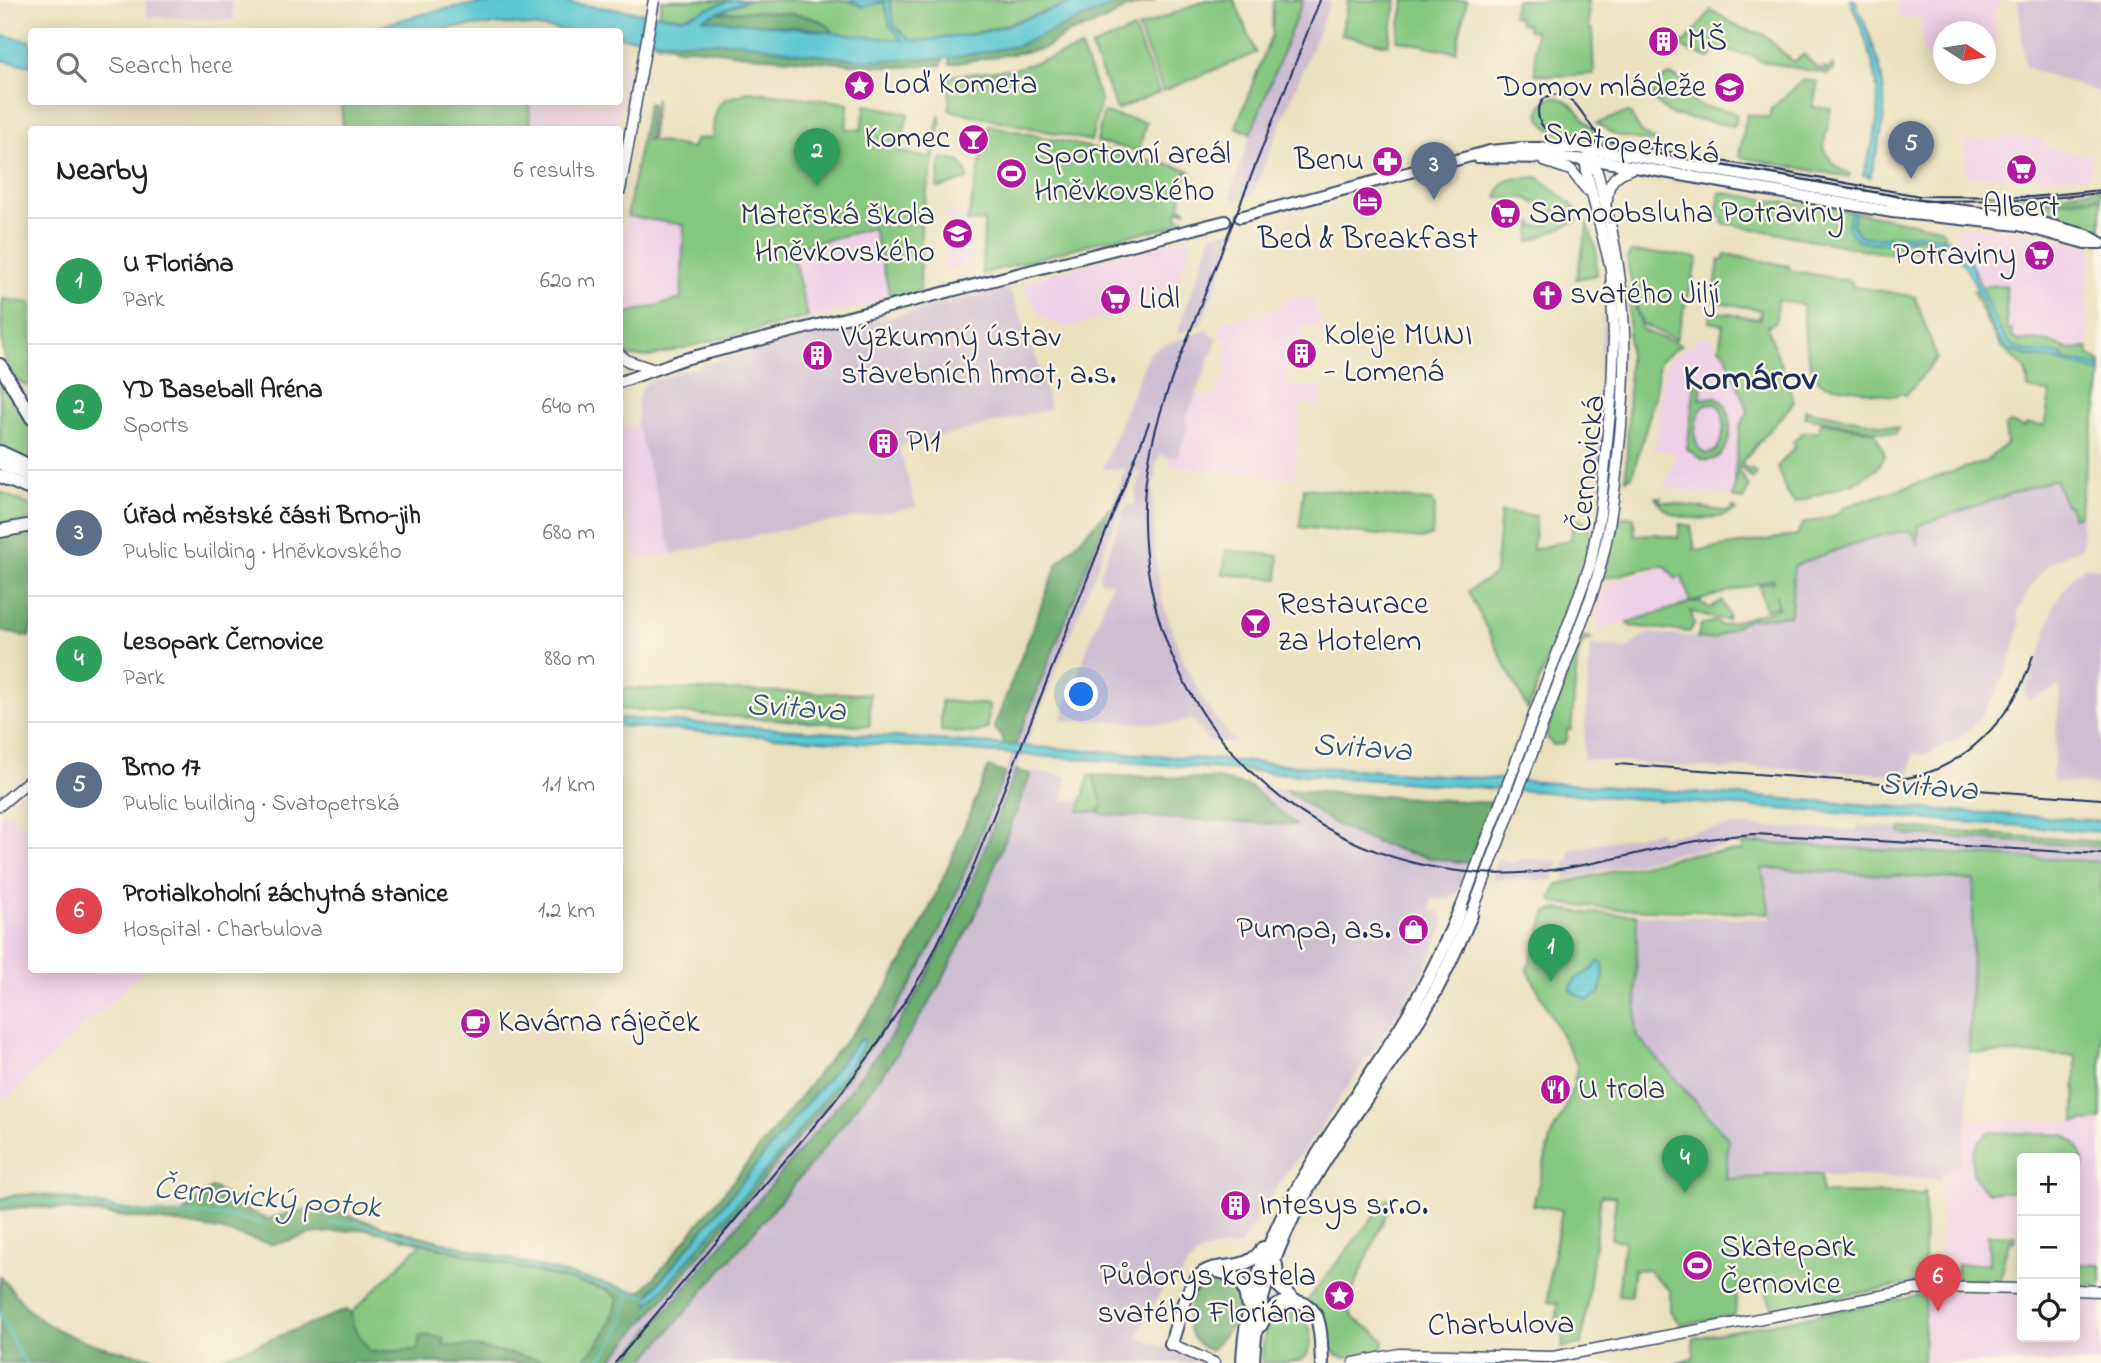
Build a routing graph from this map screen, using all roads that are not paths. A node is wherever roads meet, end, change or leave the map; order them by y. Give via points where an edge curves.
1 (654, 1) edge
2 (1590, 155) junction
3 (1474, 157) junction
4 (1523, 158) junction
5 (1635, 166) junction
6 (623, 173) edge
7 (1602, 210) junction
8 (1240, 217) dead end
9 (1225, 220) dead end
10 (2100, 243) edge
11 (623, 357) edge
12 (0, 365) edge
13 (652, 369) junction
14 (623, 381) edge
15 (28, 411) edge
16 (0, 452) edge
17 (0, 463) edge
18 (28, 465) edge
19 (28, 475) edge
20 (0, 476) edge
21 (28, 488) edge
22 (28, 526) edge
23 (0, 531) edge
24 (28, 781) edge
25 (0, 805) edge
26 (1465, 912) junction
27 (1275, 1228) junction
28 (1278, 1248) junction
29 (1210, 1271) junction
30 (2017, 1289) edge
31 (2080, 1290) edge
32 (2101, 1291) edge
33 (1295, 1302) junction
34 (1248, 1313) junction
35 (1171, 1344) joint
36 (1248, 1358) edge
37 (1214, 1363) edge
38 (1322, 1363) edge
39 (1354, 1363) edge

1 - 6 main road
2 - 3 main road, Svatopetrská via 1522,148
2 - 4 main road, Svatopetrská
2 - 5 main road, Svatopetrská
2 - 7 main road via 1587,174
2 - 10 main road, Svatopetrská via 2023,218 2087,235
3 - 4 main road, Svatopetrská
3 - 8 main road
4 - 7 main road via 1571,170
5 - 7 main road via 1611,181
5 - 10 main road, Svatopetrská via 1892,212 2030,227
7 - 26 main road, Černovická via 1614,327 1599,523 1582,589 1511,774
7 - 26 main road, Černovická via 1620,267 1625,338 1612,513 1601,568 1515,798
9 - 13 main road
11 - 13 main road
12 - 15 highway
13 - 14 main road
16 - 18 highway
17 - 19 highway
20 - 21 highway
22 - 23 highway
24 - 25 main road
26 - 27 highway via 1414,1006 1312,1162
26 - 28 highway via 1448,966 1429,1001 1315,1177
27 - 29 highway via 1254,1260
27 - 34 highway
28 - 33 highway via 1276,1281
28 - 36 highway
29 - 34 highway via 1227,1273 1240,1282
29 - 35 highway via 1200,1275 1193,1286
30 - 39 main road, Charbulova via 1929,1287 1553,1357 1399,1354
31 - 32 main road
33 - 36 highway via 1268,1311
33 - 38 highway via 1316,1316
34 - 36 highway
35 - 37 main road

